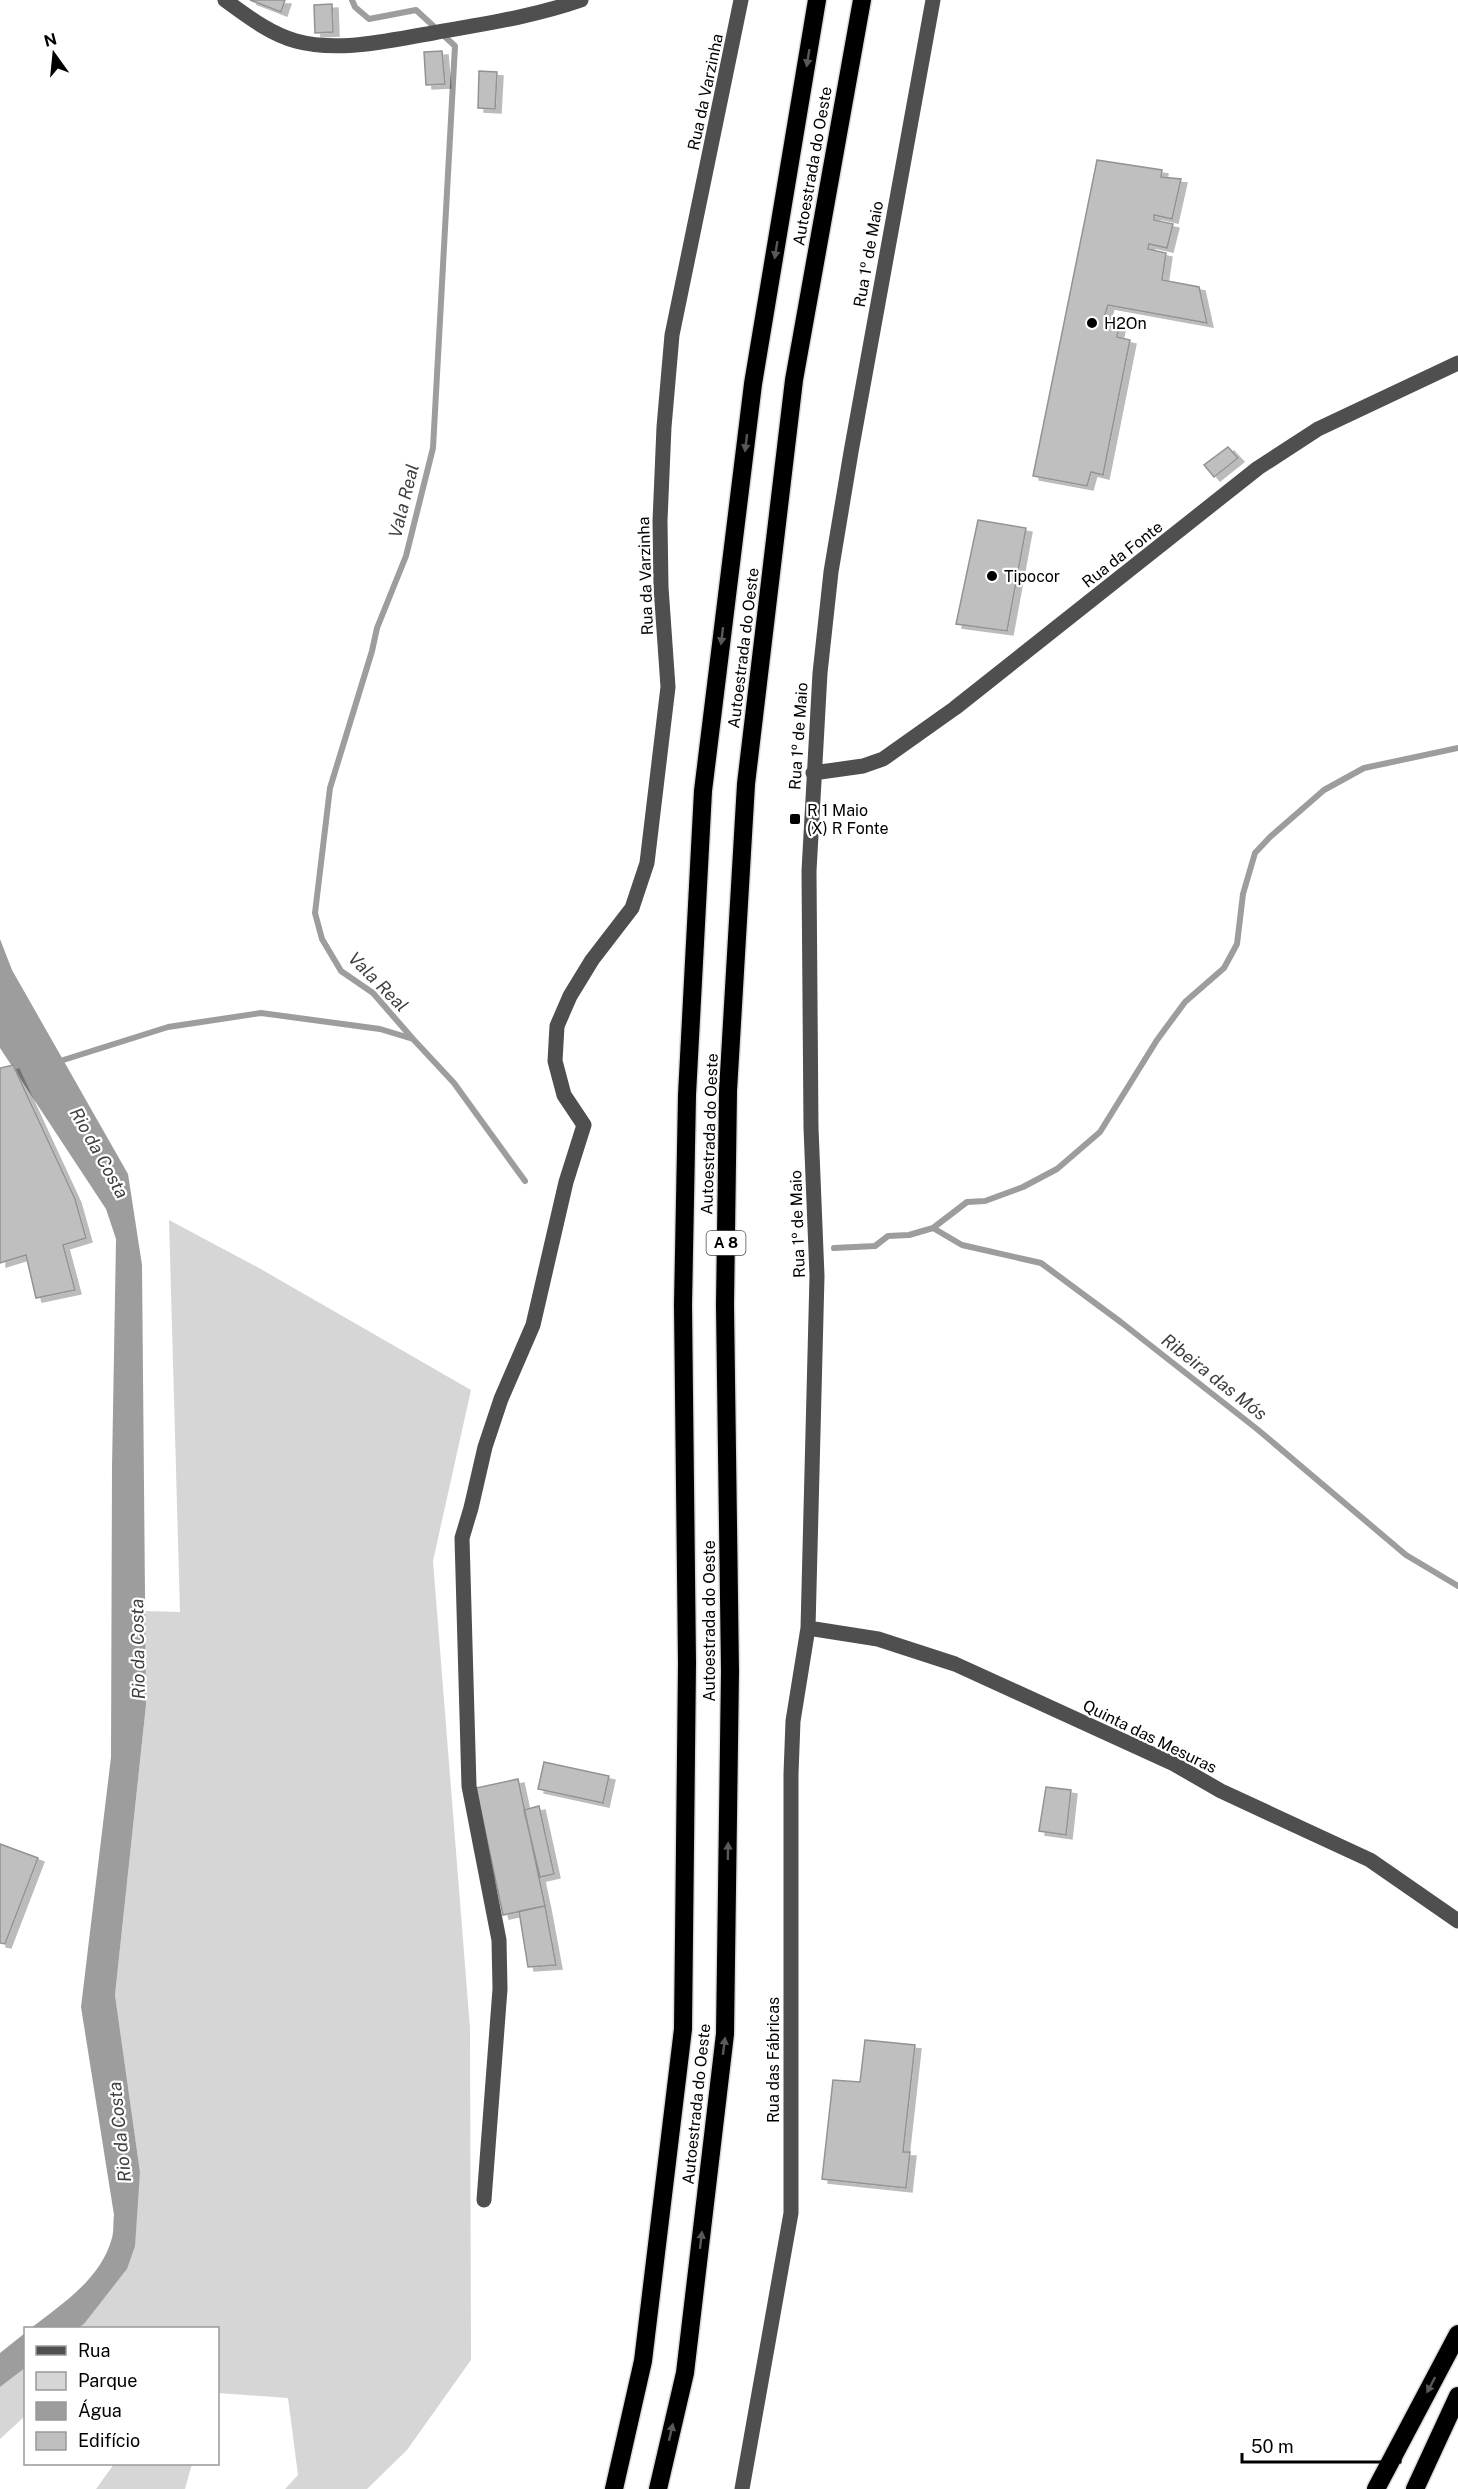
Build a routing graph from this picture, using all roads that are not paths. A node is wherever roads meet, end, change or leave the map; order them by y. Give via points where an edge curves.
1 (225, 0) edge
2 (581, 0) edge
3 (741, 0) edge
4 (817, 0) edge
5 (861, 0) edge
6 (933, 0) edge
7 (1458, 363) edge
8 (813, 773) junction
9 (808, 1628) junction
10 (1458, 1921) edge
11 (484, 2200) dead end
12 (1458, 2334) edge
13 (1458, 2396) edge
14 (614, 2489) edge
15 (658, 2489) edge
16 (742, 2489) edge
17 (1376, 2489) edge
18 (1415, 2489) edge

1 - 2 street via 283,37 317,45 393,39 490,23
3 - 11 street, Rua da Varzinha via 672,335 660,521 668,687 646,863 632,908 592,960 557,1026 555,1061 564,1095 584,1125 566,1182 533,1325 501,1399 462,1538 469,1786 499,1940 500,1989
4 -> 14 highway, Autoestrada do Oeste / A 8 via 753,384 703,791 687,1095 683,2029 643,2361
15 -> 5 highway, Autoestrada do Oeste / A 8 via 685,2373 725,2034 730,1671 725,1305 728,1091 746,784 794,380
6 - 8 street, Rua 1º de Maio via 831,572
7 - 8 street, Rua da Fonte via 1318,429 1258,468 956,708 883,759
8 - 9 street, Rua 1º de Maio via 809,955 817,1276
9 - 10 street, Quinta das Mesuras via 878,1638 955,1664 1174,1764 1221,1791 1370,1860
9 - 16 street, Rua das Fábricas via 793,1721 791,1774 790,2212
12 -> 17 highway
13 - 18 highway

